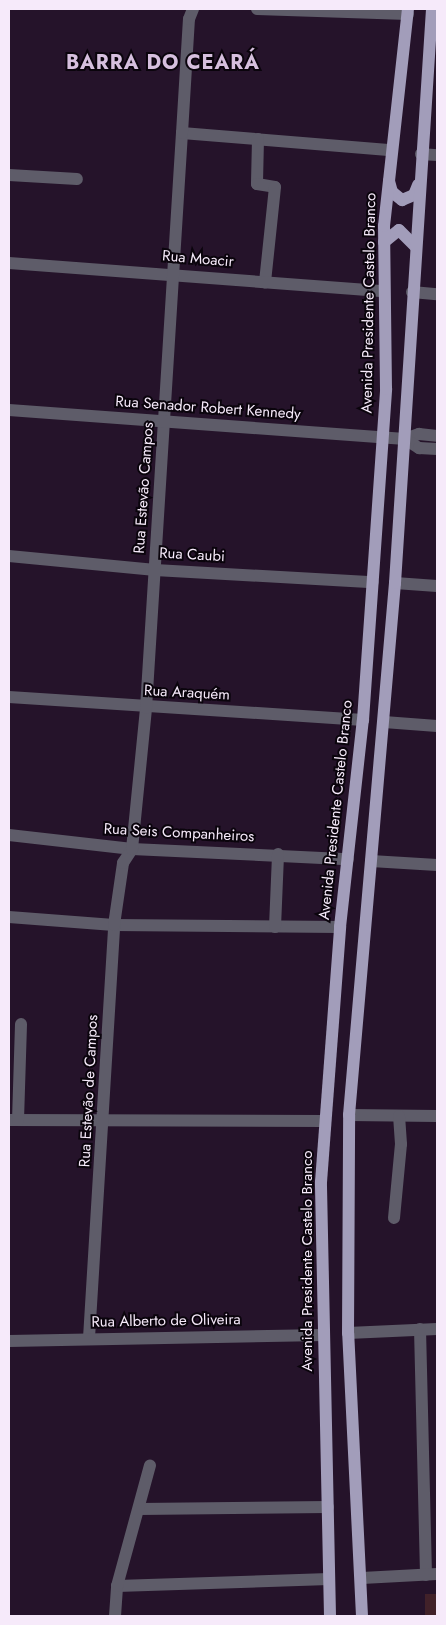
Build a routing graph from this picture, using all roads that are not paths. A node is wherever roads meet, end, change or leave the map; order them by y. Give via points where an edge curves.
1 (193, 9) edge
2 (257, 9) edge
3 (432, 9) edge
4 (408, 11) edge
5 (434, 24) edge
6 (182, 133) junction
7 (258, 139) junction
8 (390, 150) junction
9 (421, 154) junction
10 (437, 155) edge
11 (9, 175) edge
12 (388, 179) junction
13 (77, 180) dead end
14 (419, 184) junction
15 (384, 242) junction
16 (415, 246) junction
17 (9, 263) edge
18 (172, 273) junction
19 (266, 282) junction
20 (384, 291) junction
21 (412, 292) junction
22 (437, 294) edge
23 (9, 410) edge
24 (165, 421) junction
25 (437, 436) edge
26 (381, 438) junction
27 (405, 439) junction
28 (437, 449) edge
29 (9, 556) edge
30 (154, 570) junction
31 (373, 582) junction
32 (395, 584) junction
33 (437, 586) edge
34 (9, 696) edge
35 (146, 708) junction
36 (363, 720) junction
37 (384, 722) junction
38 (437, 726) edge
39 (9, 835) edge
40 (132, 849) junction
41 (278, 854) junction
42 (348, 860) junction
43 (372, 861) junction
44 (437, 865) edge
45 (9, 917) edge
46 (114, 925) junction
47 (275, 927) junction
48 (340, 927) junction
49 (21, 1024) dead end
50 (349, 1115) junction
51 (399, 1116) junction
52 (437, 1116) edge
53 (13, 1120) edge
54 (104, 1120) junction
55 (324, 1121) junction
56 (394, 1218) dead end
57 (420, 1329) junction
58 (437, 1329) edge
59 (348, 1333) junction
60 (324, 1335) junction
61 (89, 1338) junction
62 (9, 1341) edge
63 (150, 1466) dead end
64 (328, 1507) junction
65 (139, 1509) junction
66 (432, 1574) edge
67 (362, 1578) junction
68 (330, 1579) junction
69 (117, 1586) junction
70 (116, 1616) edge
71 (330, 1616) edge
72 (362, 1616) edge

1 - 6 street, Rua Estevão Campos via 189,20
2 - 4 street
3 - 5 main road
4 - 8 main road, Avenida Presidente Castelo Branco
5 - 9 main road
6 - 7 street
6 - 18 street, Rua Estevão Campos
7 - 8 street
7 - 19 street via 257,184 275,187
8 - 12 main road, Avenida Presidente Castelo Branco
9 - 10 street
9 - 14 main road
11 - 13 street
12 - 14 main road via 392,192 402,200 414,194
12 - 15 main road, Avenida Presidente Castelo Branco
14 - 16 main road
15 - 16 main road via 399,230
15 - 20 main road, Avenida Presidente Castelo Branco
16 - 21 main road
17 - 18 street, Rua Moacir
18 - 19 street, Rua Moacir
18 - 24 street, Rua Estevão Campos
19 - 20 street, Rua Moacir
20 - 26 main road, Avenida Presidente Castelo Branco via 386,389
21 - 22 street
21 - 27 main road
23 - 24 street, Rua Senador Robert Kennedy
24 - 26 street, Rua Senador Robert Kennedy
24 - 30 street, Rua Estevão Campos
25 - 27 street, Rua Senador Robert Kennedy via 419,434
26 - 27 street, Rua Senador Robert Kennedy
26 - 31 main road, Avenida Presidente Castelo Branco
27 - 28 street, Rua Senador Robert Kennedy via 419,448
27 - 32 main road
29 - 30 street, Rua Caubi
30 - 31 street, Rua Caubi
30 - 35 street, Rua Estevão Campos
31 - 36 main road, Avenida Presidente Castelo Branco
32 - 33 street
32 - 37 main road
34 - 35 street, Rua Araquém
35 - 36 street, Rua Araquém
35 - 40 street, Rua Estevão Campos
36 - 42 main road, Avenida Presidente Castelo Branco
37 - 38 street
37 - 43 main road
39 - 40 street, Rua Seis Companheiros
40 - 41 street, Rua Seis Companheiros
40 - 46 street, Rua Estevão de Campos via 123,863
41 - 42 street, Rua Seis Companheiros
41 - 47 street
42 - 48 main road, Avenida Presidente Castelo Branco
43 - 44 street
43 - 50 main road
45 - 46 street
46 - 47 street
46 - 54 street, Rua Estevão de Campos
47 - 48 street
48 - 55 main road, Avenida Presidente Castelo Branco
49 - 53 street
50 - 51 street
50 - 59 main road
51 - 52 street
51 - 56 street via 401,1144
53 - 54 street
54 - 55 street
54 - 61 street, Rua Estevão de Campos
55 - 60 main road, Avenida Presidente Castelo Branco via 321,1182
57 - 58 street
57 - 59 street
57 - 66 street
59 - 67 main road
60 - 61 street, Rua Alberto de Oliveira
60 - 64 main road, Avenida Presidente Castelo Branco
61 - 62 street, Rua Alberto de Oliveira
63 - 65 street
64 - 65 street
64 - 68 main road, Avenida Presidente Castelo Branco
65 - 69 street
66 - 67 street
67 - 72 main road
68 - 69 street
68 - 71 main road, Avenida Presidente Castelo Branco
69 - 70 street

